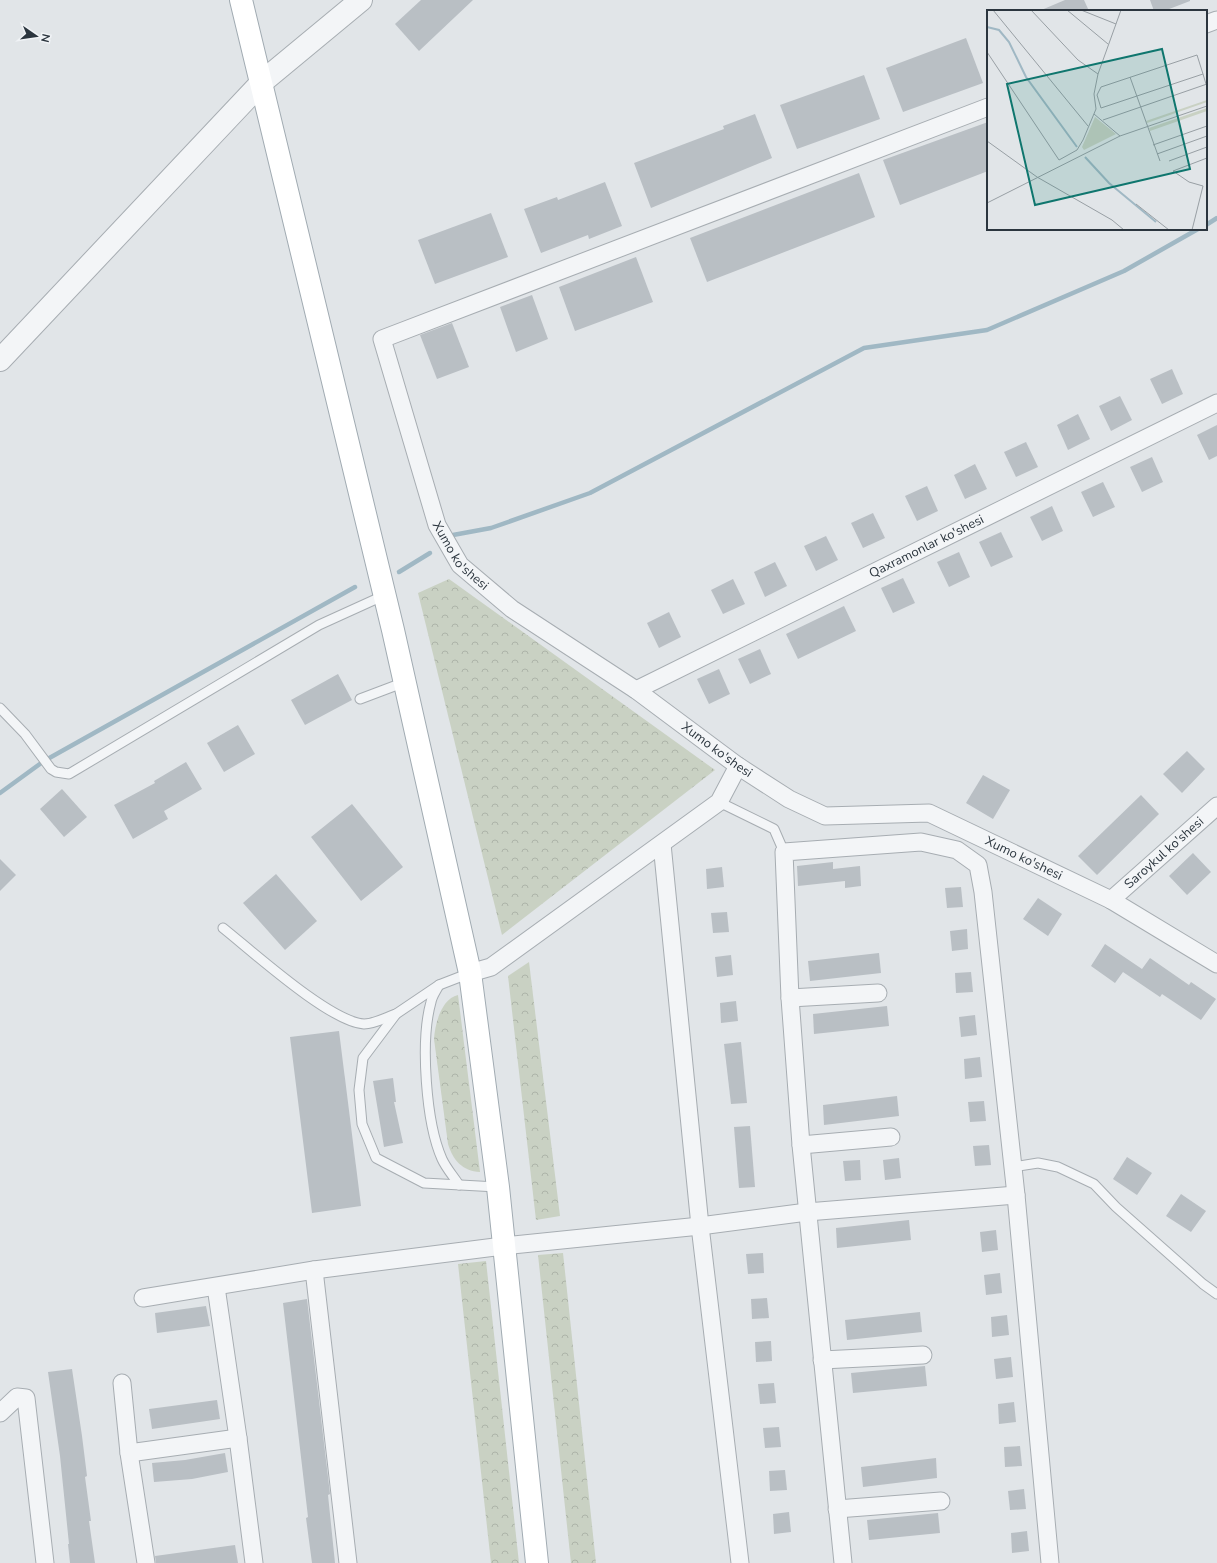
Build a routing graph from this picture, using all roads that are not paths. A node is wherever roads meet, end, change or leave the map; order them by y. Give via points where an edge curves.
1 (241, 0) edge
2 (361, 0) edge
3 (1217, 20) edge
4 (1207, 24) edge
5 (262, 82) junction
6 (987, 107) edge
7 (0, 360) edge
8 (1217, 403) edge
9 (385, 595) junction
10 (405, 682) junction
11 (636, 690) junction
12 (360, 699) dead end
13 (0, 708) edge
14 (738, 766) junction
15 (718, 802) junction
16 (1217, 806) edge
17 (662, 844) junction
18 (784, 852) junction
19 (1111, 900) junction
20 (223, 928) dead end
21 (1217, 964) edge
22 (470, 973) junction
23 (439, 985) junction
24 (878, 993) dead end
25 (790, 998) junction
26 (396, 1014) junction
27 (891, 1137) dead end
28 (801, 1145) junction
29 (1013, 1168) junction
30 (459, 1185) junction
31 (498, 1187) junction
32 (1016, 1195) junction
33 (807, 1212) junction
34 (700, 1226) junction
35 (503, 1246) junction
36 (314, 1270) junction
37 (216, 1287) junction
38 (1217, 1294) edge
39 (143, 1298) dead end
40 (923, 1355) dead end
41 (822, 1360) junction
42 (122, 1382) dead end
43 (0, 1413) edge
44 (238, 1438) junction
45 (129, 1453) junction
46 (941, 1501) dead end
47 (837, 1509) junction
48 (45, 1563) edge
49 (146, 1563) edge
50 (254, 1563) edge
51 (348, 1563) edge
52 (537, 1563) edge
53 (740, 1563) edge
54 (843, 1563) edge
55 (1050, 1563) edge

1 - 5 main road
2 - 5 street
3 - 4 street
5 - 7 street
5 - 9 main road
6 - 11 street, Xumo ko'shesi via 382,339 437,524 460,565 512,608
8 - 11 street, Qaxramonlar ko'shesi
9 - 10 main road
9 - 13 lane via 319,625 70,774 50,769 25,734
10 - 12 lane
10 - 22 main road
11 - 14 street, Xumo ko'shesi
14 - 15 street
14 - 19 street, Xumo ko'shesi via 789,799 825,816 930,813
15 - 17 street
15 - 18 lane via 774,829
16 - 19 street, Saroykul ko'shesi
17 - 22 street via 491,967
17 - 34 street
18 - 25 street
18 - 29 street via 921,842 957,850 978,865
19 - 21 street, Xumo ko'shesi
20 - 26 lane via 305,994 348,1021 365,1024
22 - 23 lane
22 - 31 main road
23 - 26 lane
23 - 30 lane via 431,1002 425,1047 433,1133 443,1160
24 - 25 street
25 - 28 street
26 - 30 lane via 363,1058 359,1090 362,1124 376,1158 424,1183
27 - 28 street
28 - 33 street
29 - 32 street
29 - 38 lane via 1038,1163 1058,1167 1094,1184 1116,1207
30 - 31 lane
31 - 35 main road
32 - 33 street
32 - 55 street
33 - 34 street
33 - 41 street
34 - 35 street
34 - 53 street
35 - 36 street
35 - 52 main road
36 - 37 street
36 - 51 street
37 - 39 street
37 - 44 street
40 - 41 street
41 - 47 street
42 - 45 street
43 - 48 street via 17,1397 26,1398
44 - 45 street
44 - 50 street
45 - 49 street
46 - 47 street
47 - 54 street

